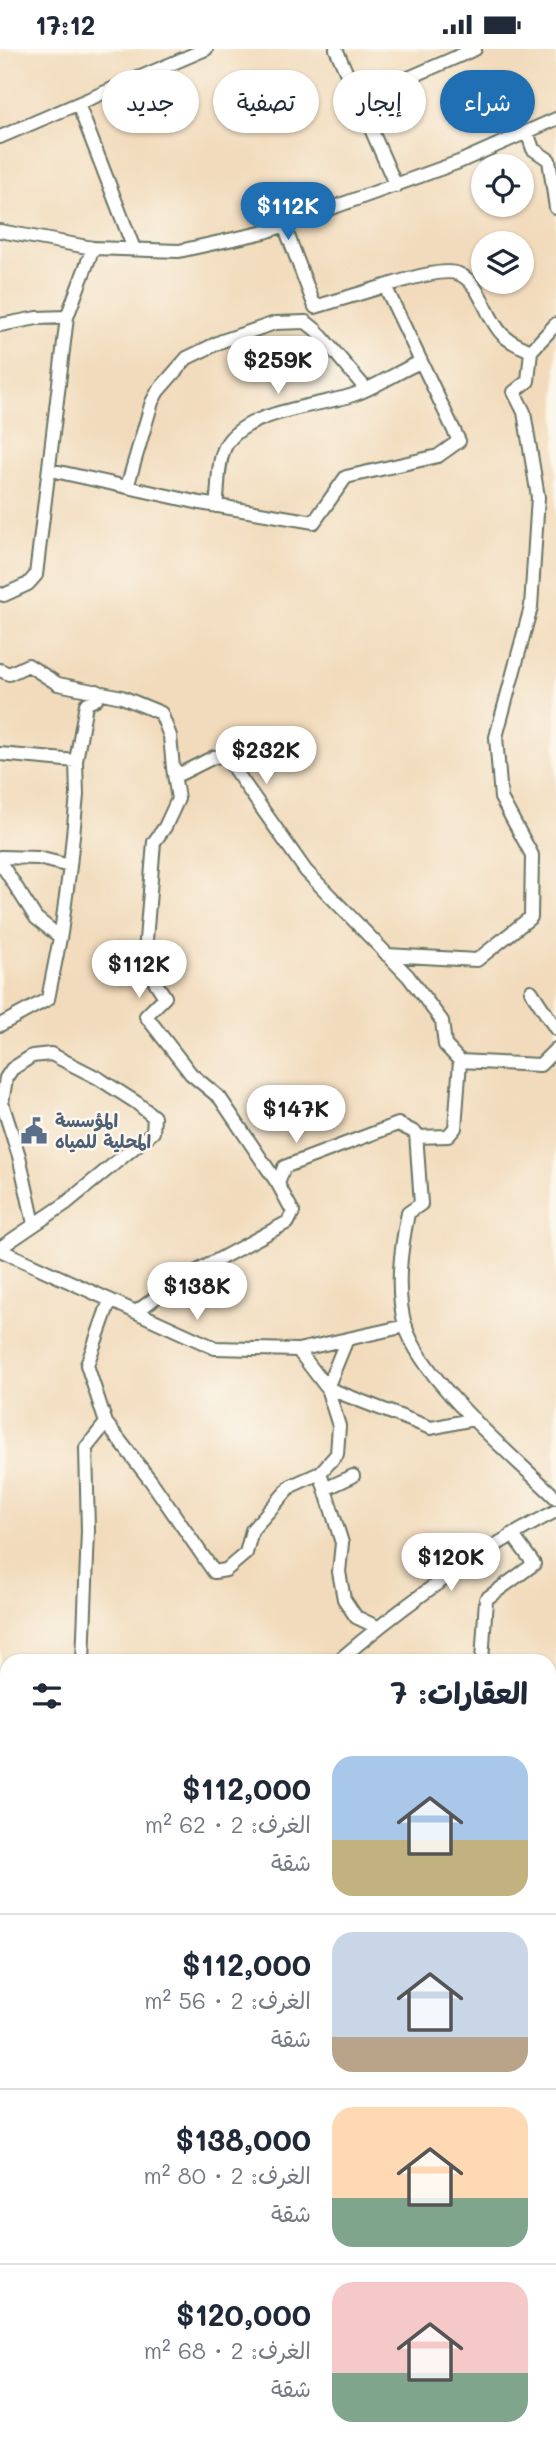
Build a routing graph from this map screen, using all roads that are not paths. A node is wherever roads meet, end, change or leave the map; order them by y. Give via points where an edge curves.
1 (206, 49) edge
2 (336, 49) edge
3 (475, 49) edge
4 (345, 70) edge
5 (426, 70) edge
6 (79, 104) junction
7 (556, 120) edge
8 (535, 129) edge
9 (373, 133) edge
10 (525, 133) edge
11 (527, 133) edge
12 (0, 137) edge
13 (553, 164) edge
14 (396, 186) junction
15 (556, 208) edge
16 (284, 225) junction
17 (0, 231) edge
18 (93, 248) junction
19 (134, 249) junction
20 (385, 286) junction
21 (67, 317) junction
22 (556, 324) edge
23 (0, 325) edge
24 (531, 351) junction
25 (421, 362) junction
26 (366, 389) junction
27 (50, 470) junction
28 (127, 487) junction
29 (216, 506) junction
30 (0, 594) edge
31 (0, 670) edge
32 (97, 691) junction
33 (0, 754) edge
34 (76, 761) junction
35 (173, 768) junction
36 (0, 859) edge
37 (71, 866) junction
38 (60, 937) junction
39 (387, 955) junction
40 (531, 991) dead end
41 (0, 1025) edge
42 (556, 1029) edge
43 (556, 1049) edge
44 (460, 1062) junction
45 (417, 1137) junction
46 (278, 1184) junction
47 (34, 1224) junction
48 (0, 1249) edge
49 (110, 1300) junction
50 (136, 1313) junction
51 (405, 1326) junction
52 (347, 1339) junction
53 (298, 1350) junction
54 (327, 1388) junction
55 (474, 1419) junction
56 (106, 1423) junction
57 (320, 1473) junction
58 (353, 1476) dead end
59 (325, 1489) junction
60 (556, 1498) edge
61 (556, 1511) edge
62 (512, 1534) junction
63 (377, 1627) junction
64 (83, 1654) edge
65 (346, 1654) edge
66 (482, 1654) edge

1 - 6 street
2 - 4 street
3 - 5 street
6 - 12 street
6 - 19 street
7 - 8 street
9 - 14 street
10 - 14 street
11 - 13 street via 533,149
13 - 15 street
14 - 16 street
16 - 19 street via 179,251
16 - 20 street via 315,307
17 - 18 street
18 - 19 street
18 - 21 street
20 - 24 street via 458,274 469,281 503,335
20 - 25 street
21 - 23 street
21 - 27 street
22 - 24 street
24 - 39 street via 528,381 514,392 524,412 538,497 531,607 496,737 501,798 532,855 531,917 477,960
25 - 26 street
25 - 29 street via 459,441 438,456 346,477 314,522
26 - 28 street via 306,322 275,323 222,341 187,358 158,391
26 - 29 street via 286,410 235,434 225,446
27 - 28 street
27 - 30 street via 36,575 28,584
28 - 29 street
31 - 32 street via 9,674 28,666 58,684
32 - 34 street via 96,699 86,703
32 - 35 street via 161,713 170,736
33 - 34 street
34 - 37 street
35 - 39 street via 180,774 225,756 306,871
35 - 46 street via 178,799 154,842 144,965 165,997 146,1016 191,1074 220,1098
36 - 37 street via 38,858
36 - 38 street via 36,918
37 - 38 street
38 - 41 street via 48,999
39 - 44 street via 442,1021 445,1045
40 - 42 street
43 - 44 street via 540,1065
44 - 45 street via 455,1128 448,1136
45 - 46 street via 398,1124 284,1167
45 - 51 street via 421,1204 408,1213 401,1249
46 - 50 street via 293,1212 288,1222 177,1283
47 - 47 street via 3,1092 6,1078 22,1061 51,1054 137,1103 154,1117 153,1132 65,1205
47 - 48 street
48 - 49 street
49 - 50 street
49 - 56 street via 87,1365
50 - 53 street via 215,1348
51 - 52 street
51 - 55 street via 425,1365
52 - 53 street
52 - 54 street
53 - 54 street
54 - 55 street via 431,1428
54 - 57 street via 339,1426 337,1454
55 - 60 street
56 - 57 street via 214,1572 226,1570 246,1553 251,1530 291,1486
56 - 64 street via 86,1448
57 - 59 street
58 - 59 street
59 - 63 street via 342,1543 344,1599 356,1617
61 - 62 street
62 - 63 street
62 - 66 street via 534,1563 486,1599
63 - 65 street

